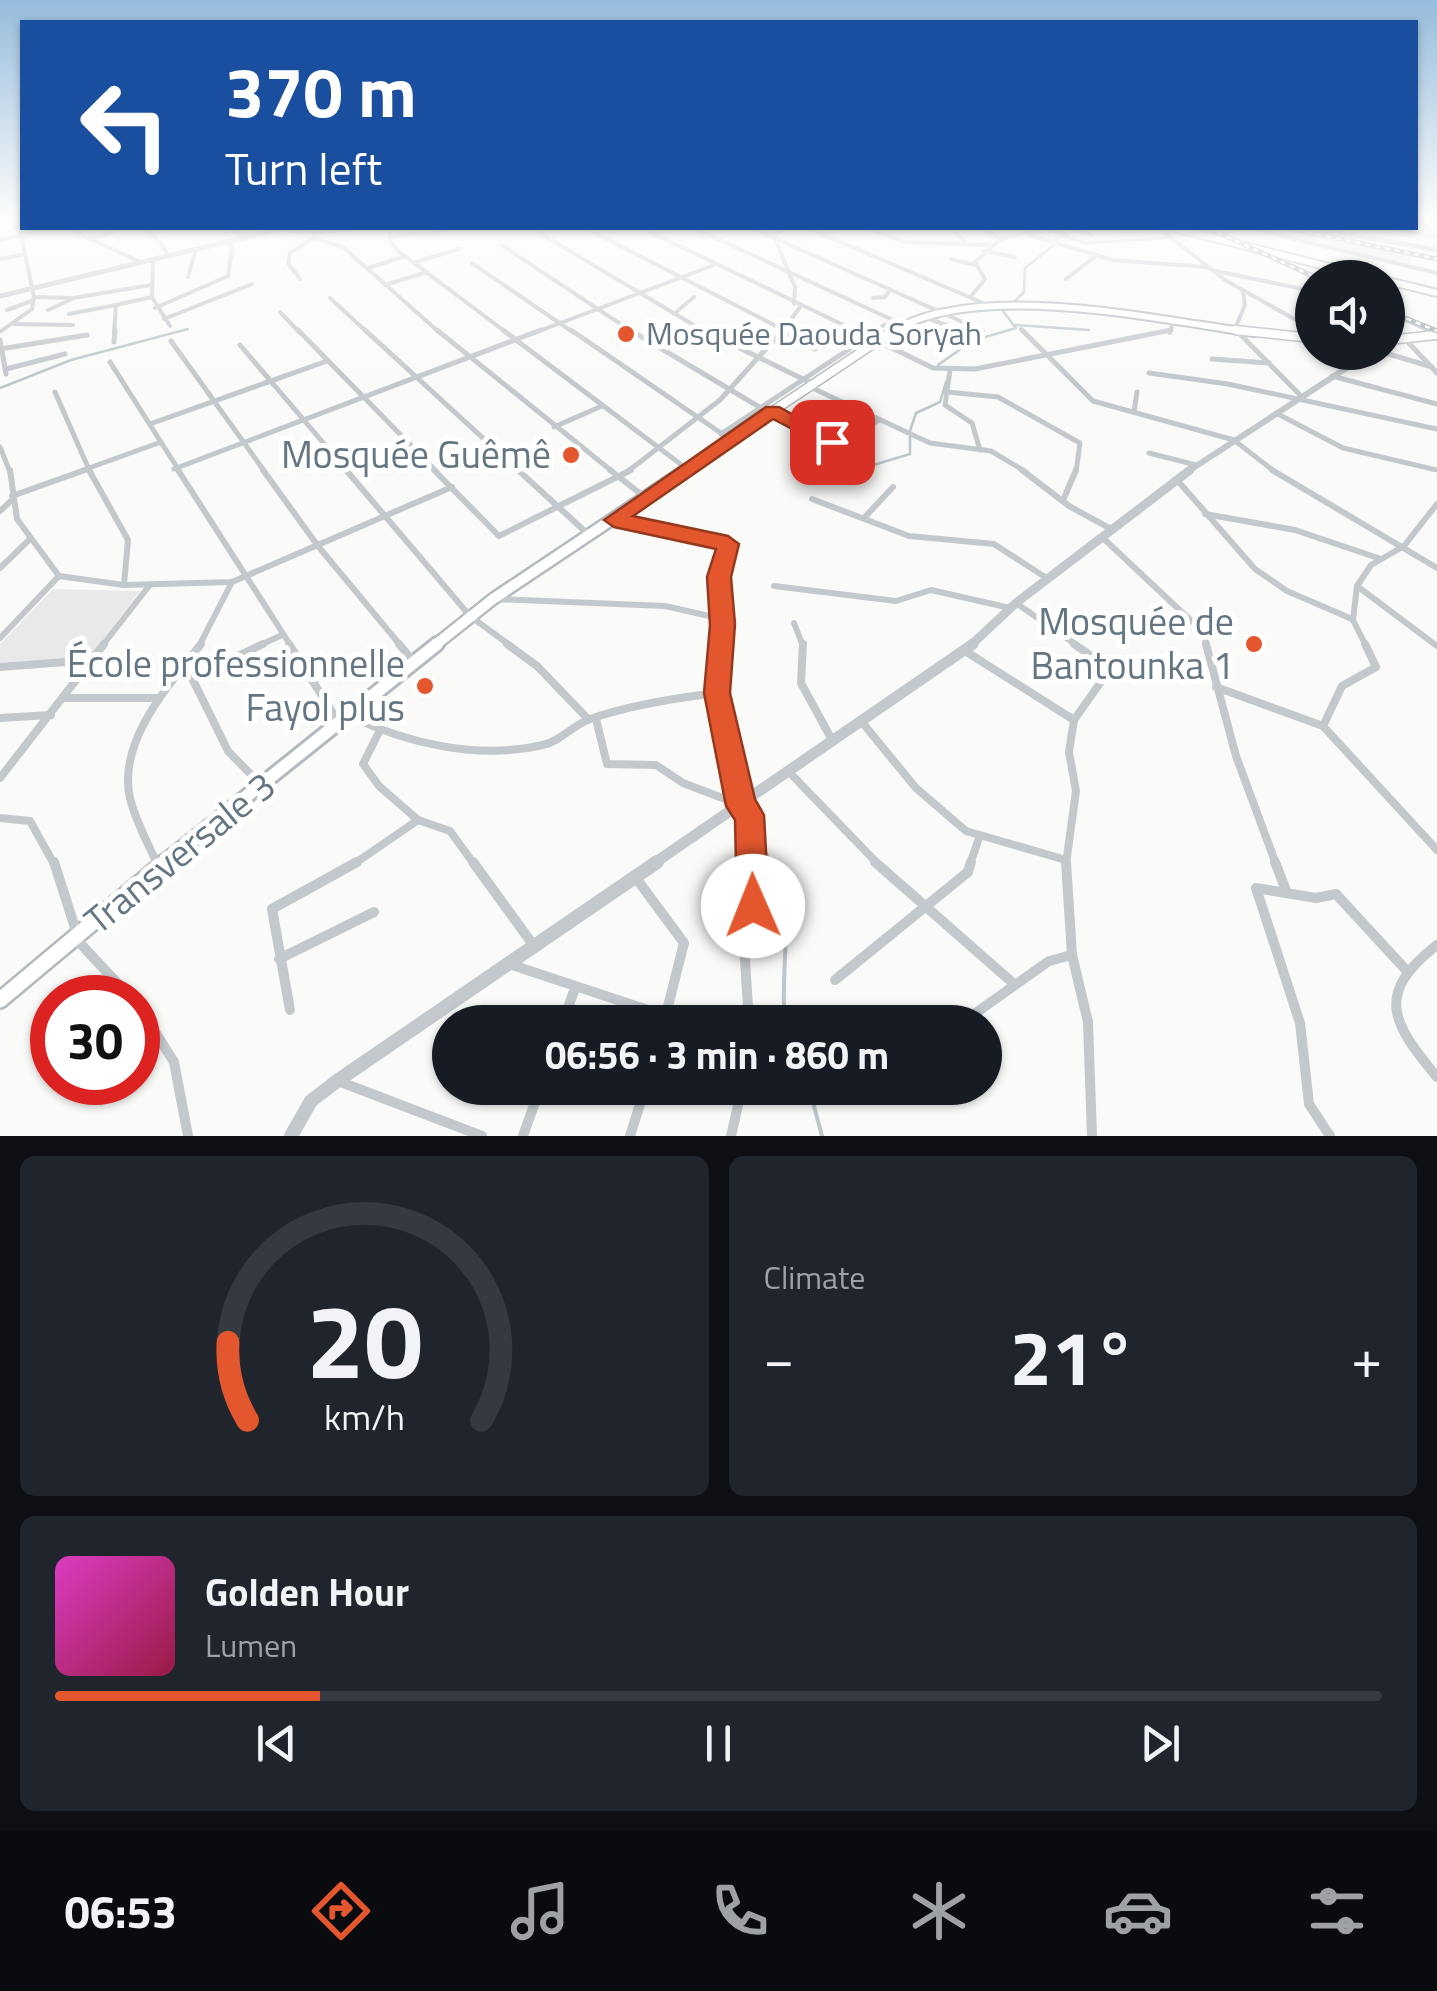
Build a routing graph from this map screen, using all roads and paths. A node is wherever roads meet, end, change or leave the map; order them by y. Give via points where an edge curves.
1 (31, 273) edge
2 (96, 273) edge
3 (152, 273) edge
4 (189, 273) edge
5 (228, 273) edge
6 (296, 273) edge
7 (372, 273) edge
8 (423, 273) edge
9 (427, 273) edge
10 (486, 273) edge
11 (544, 273) edge
12 (606, 273) edge
13 (673, 273) edge
14 (691, 273) edge
15 (732, 273) edge
16 (789, 273) edge
17 (791, 273) edge
18 (853, 273) edge
19 (911, 273) edge
20 (981, 273) edge
21 (1075, 273) edge
22 (1216, 273) edge
23 (1231, 273) edge
24 (188, 277) dead end
25 (681, 277) junction
26 (300, 279) dead end
27 (1066, 280) dead end
28 (150, 284) junction
29 (252, 284) dead end
30 (386, 285) junction
31 (1295, 287) edge
32 (1405, 287) edge
33 (35, 288) junction
34 (891, 290) junction
35 (1243, 291) junction
36 (639, 293) junction
37 (1437, 294) edge
38 (972, 295) junction
39 (0, 296) edge
40 (152, 297) junction
41 (694, 297) dead end
42 (73, 298) junction
43 (330, 298) dead end
44 (873, 298) dead end
45 (34, 299) junction
46 (60, 305) junction
47 (797, 305) junction
48 (116, 306) junction
49 (990, 306) junction
50 (74, 307) dead end
51 (155, 308) junction
52 (598, 308) junction
53 (7, 310) dead end
54 (48, 310) dead end
55 (280, 312) dead end
56 (943, 312) junction
57 (69, 314) dead end
58 (674, 314) junction
59 (924, 316) junction
60 (164, 319) junction
61 (1295, 320) edge
62 (1405, 320) edge
63 (12, 324) junction
64 (560, 324) junction
65 (902, 324) junction
66 (72, 325) dead end
67 (1172, 325) junction
68 (170, 326) dead end
69 (954, 328) dead end
70 (1021, 328) dead end
71 (984, 331) dead end
72 (783, 332) junction
73 (1236, 333) junction
74 (87, 335) dead end
75 (1437, 335) edge
76 (0, 336) edge
77 (1295, 337) edge
78 (867, 339) junction
79 (1405, 339) joint
80 (170, 341) dead end
81 (513, 341) junction
82 (114, 342) dead end
83 (240, 344) dead end
84 (948, 344) dead end
85 (2, 348) edge
86 (815, 349) dead end
87 (1048, 353) junction
88 (64, 354) dead end
89 (468, 358) junction
90 (1212, 359) dead end
91 (761, 360) junction
92 (1405, 360) edge
93 (328, 361) junction
94 (110, 362) dead end
95 (1270, 363) junction
96 (4, 368) edge
97 (950, 370) junction
98 (1340, 370) edge
99 (1435, 370) edge
100 (1148, 372) dead end
101 (1331, 375) junction
102 (418, 377) junction
103 (273, 380) junction
104 (807, 383) junction
105 (729, 390) junction
106 (54, 392) dead end
107 (947, 392) junction
108 (1137, 392) dead end
109 (364, 397) junction
110 (1299, 397) junction
111 (215, 401) junction
112 (1437, 404) edge
113 (602, 406) junction
114 (767, 410) junction
115 (1134, 412) junction
116 (1276, 414) junction
117 (701, 419) junction
118 (306, 420) junction
119 (879, 420) junction
120 (150, 424) junction
121 (553, 428) junction
122 (1437, 429) edge
123 (721, 434) junction
124 (1234, 440) junction
125 (732, 441) junction
126 (161, 442) junction
127 (246, 442) junction
128 (0, 447) edge
129 (662, 450) junction
130 (980, 450) junction
131 (1149, 453) dead end
132 (1196, 466) junction
133 (88, 468) junction
134 (174, 469) junction
135 (688, 469) junction
136 (1437, 470) edge
137 (4, 477) edge
138 (619, 477) junction
139 (1178, 481) junction
140 (452, 487) junction
141 (893, 487) dead end
142 (12, 498) junction
143 (646, 498) junction
144 (1064, 498) junction
145 (812, 499) dead end
146 (1437, 504) edge
147 (558, 505) junction
148 (0, 512) edge
149 (1204, 514) junction
150 (387, 516) junction
151 (864, 518) junction
152 (614, 520) junction
153 (1109, 535) junction
154 (590, 536) junction
155 (30, 540) junction
156 (318, 546) junction
157 (1404, 546) junction
158 (1382, 559) junction
159 (0, 568) edge
160 (1437, 568) edge
161 (59, 576) junction
162 (244, 578) junction
163 (1048, 579) junction
164 (232, 582) junction
165 (150, 585) junction
166 (124, 586) junction
167 (774, 586) dead end
168 (1357, 586) junction
169 (493, 599) junction
170 (1013, 605) junction
171 (470, 616) junction
172 (718, 618) junction
173 (1353, 620) junction
174 (794, 623) dead end
175 (282, 635) junction
176 (0, 638) edge
177 (1437, 646) edge
178 (966, 651) junction
179 (92, 660) junction
180 (414, 662) junction
181 (0, 667) edge
182 (178, 676) junction
183 (192, 678) junction
184 (1215, 686) junction
185 (717, 693) junction
186 (64, 698) junction
187 (158, 698) junction
188 (51, 715) junction
189 (0, 718) edge
190 (344, 719) junction
191 (592, 719) junction
192 (1074, 720) junction
193 (861, 721) junction
194 (1324, 726) junction
195 (379, 732) junction
196 (832, 740) junction
197 (788, 771) junction
198 (0, 778) edge
199 (262, 786) junction
200 (741, 806) junction
201 (0, 818) edge
202 (418, 820) junction
203 (979, 838) junction
204 (1437, 850) edge
205 (1066, 860) junction
206 (159, 870) junction
207 (636, 878) junction
208 (1288, 894) junction
209 (924, 911) junction
210 (374, 912) dead end
211 (76, 935) junction
212 (1437, 945) edge
213 (535, 947) junction
214 (1072, 955) junction
215 (279, 959) junction
216 (512, 964) junction
217 (1406, 970) junction
218 (111, 975) edge
219 (835, 980) dead end
220 (1014, 984) junction
221 (575, 988) junction
222 (0, 1000) edge
223 (569, 1005) edge
224 (623, 1005) edge
225 (669, 1005) edge
226 (747, 1005) edge
227 (986, 1005) edge
228 (290, 1010) dead end
229 (160, 1040) edge
230 (1437, 1077) edge
231 (337, 1081) junction
232 (534, 1105) edge
233 (639, 1105) edge
234 (738, 1105) edge
235 (188, 1136) edge
236 (290, 1136) edge
237 (482, 1136) edge
238 (524, 1136) edge
239 (630, 1136) edge
240 (731, 1136) edge
241 (1092, 1136) edge
242 (1330, 1136) edge

1 - 33 street
2 - 33 street
3 - 28 street
4 - 24 street
5 - 51 street
6 - 26 street
7 - 30 street
8 - 30 street
9 - 81 street
10 - 64 street
11 - 52 street
12 - 36 street
13 - 25 street
14 - 25 street
15 - 47 street
16 - 47 street
17 - 78 street via 893,320
18 - 34 street
19 - 38 street
20 - 38 street via 986,279
21 - 27 street
22 - 35 street
23 - 31 street
25 - 36 street
25 - 72 street
28 - 40 street
28 - 42 street
29 - 60 street
30 - 89 street
32 - 37 main road
33 - 39 street
33 - 45 street
34 - 44 street
34 - 56 street
35 - 61 street
35 - 73 street
36 - 52 street
36 - 58 street
38 - 49 street
40 - 48 street
40 - 51 street
41 - 58 street
42 - 45 street
42 - 46 street
43 - 102 street
45 - 53 street
45 - 63 street via 32,309
46 - 50 street
46 - 54 street
47 - 72 street
47 - 78 street
48 - 57 street
48 - 82 street
49 - 56 main road, Transversale 3
49 - 67 main road, Transversale 3 via 1059,308
51 - 60 street
52 - 64 street
52 - 105 street
55 - 93 street
56 - 59 main road, Transversale 3
56 - 71 street
58 - 91 street
59 - 65 main road, Transversale 3
59 - 69 street
60 - 68 street
62 - 75 street
63 - 66 street
63 - 76 street
64 - 81 street
64 - 117 street
65 - 78 main road, Transversale 3
65 - 84 street
67 - 73 main road, Transversale 3
67 - 87 street via 1160,335
70 - 87 street
72 - 86 street
72 - 91 street
73 - 77 main road, Transversale 3
73 - 95 street
74 - 85 street
75 - 79 main road
76 - 85 street
78 - 97 street
78 - 104 main road, Transversale 3
79 - 99 street
80 - 111 street
81 - 89 street
81 - 113 street
83 - 103 street
85 - 96 street
87 - 97 street
87 - 115 street via 1093,400
88 - 96 street
89 - 102 street
89 - 121 street
90 - 95 street
91 - 104 street
91 - 105 street
92 - 99 street
93 - 103 street
93 - 109 street
94 - 120 street
95 - 110 street
97 - 107 street
98 - 101 street
100 - 110 street
101 - 110 street
101 - 112 street
102 - 109 street
102 - 147 street
103 - 111 street
103 - 118 street
104 - 114 main road, Transversale 3
104 - 119 street
105 - 114 street
105 - 117 street
106 - 133 street
107 - 130 street via 945,405 972,423
107 - 144 street via 1008,400 1080,442 1074,483
108 - 115 street
109 - 118 street
109 - 140 street
110 - 116 street
110 - 122 street
111 - 120 street
111 - 127 street
113 - 121 street
113 - 129 street
114 - 119 street via 841,443
114 - 123 street
114 - 125 main road, Transversale 3
115 - 124 street
116 - 124 street
116 - 136 street via 1343,448
117 - 123 street
117 - 129 street
118 - 127 street
118 - 150 street
119 - 130 street via 930,443
120 - 126 street
121 - 138 street
123 - 125 street
124 - 132 street
124 - 157 street via 1285,480
125 - 135 main road, Transversale 3
126 - 133 street
126 - 134 street
127 - 134 street
127 - 156 street
128 - 137 street via 9,466
129 - 135 street
129 - 138 street
130 - 144 street
131 - 132 street
132 - 139 street
133 - 142 street
133 - 166 street via 128,540
134 - 162 street
135 - 143 main road, Transversale 3
137 - 142 street
138 - 143 street
138 - 147 street
139 - 149 street
139 - 153 street
140 - 147 street via 499,536
140 - 150 street
141 - 151 street
142 - 148 street
142 - 155 street
143 - 152 main road, Transversale 3
144 - 153 street
145 - 151 street
146 - 157 street
147 - 154 street
149 - 158 street via 1283,526
149 - 173 street via 1246,562 1286,591
150 - 156 street
150 - 171 street
151 - 163 street via 909,536 994,544
152 - 154 main road, Transversale 3
152 - 172 street via 727,542
153 - 163 street
153 - 184 street via 1203,632
154 - 169 main road, Transversale 3
155 - 159 street
155 - 161 street
156 - 162 street
156 - 180 street
157 - 158 street
157 - 160 street
158 - 168 street
161 - 166 street
161 - 176 street
162 - 164 street
162 - 175 street
163 - 170 street
164 - 165 street
164 - 182 street via 206,638
165 - 166 street
165 - 179 street
167 - 170 street via 896,601 931,590
168 - 173 street
168 - 177 street
169 - 171 main road, Transversale 3
169 - 172 street via 666,606
170 - 178 street
170 - 192 street via 1110,670
171 - 180 main road, Transversale 3
171 - 191 street via 537,666
172 - 185 street
173 - 194 street via 1376,667 1342,686
174 - 196 street via 802,642 802,684
175 - 183 street
175 - 190 street
178 - 192 street
178 - 193 street
179 - 181 street
179 - 186 street
180 - 190 main road, Transversale 3
182 - 183 street
182 - 187 street
183 - 199 street via 228,750
184 - 194 street
184 - 208 street
185 - 191 street
185 - 200 street
186 - 187 street
186 - 188 street
187 - 206 street via 136,744 129,794
188 - 189 street
188 - 198 street
190 - 195 street
190 - 199 main road, Transversale 3
191 - 195 street via 525,749 477,749
191 - 200 street via 607,764 656,765
192 - 205 street via 1069,752 1076,791
193 - 196 street
193 - 203 street via 908,779
194 - 204 street
195 - 202 street via 363,764
196 - 197 street
197 - 200 street
197 - 209 street
199 - 206 main road, Transversale 3
200 - 207 street
200 - 226 street via 750,815 754,885 752,927 743,929
201 - 211 street via 30,820 53,860
202 - 213 street via 450,831
202 - 215 street via 330,882 276,905 270,916
203 - 205 street
203 - 209 street via 968,872
205 - 214 street
206 - 211 main road, Transversale 3
207 - 213 street
207 - 225 street via 684,943
208 - 217 street via 1336,894
208 - 242 street via 1256,888 1300,1023 1309,1104
209 - 219 street
209 - 220 street
210 - 215 street
211 - 218 street
211 - 222 main road, Transversale 3
212 - 217 street
213 - 216 street
214 - 220 street
214 - 241 street via 1088,1022
215 - 228 street
216 - 221 street
216 - 231 street
217 - 230 street via 1395,1022
220 - 227 street
221 - 223 street
221 - 224 street
229 - 235 street via 174,1062
231 - 236 street via 312,1101
231 - 237 street
232 - 238 street
233 - 239 street
234 - 240 street

